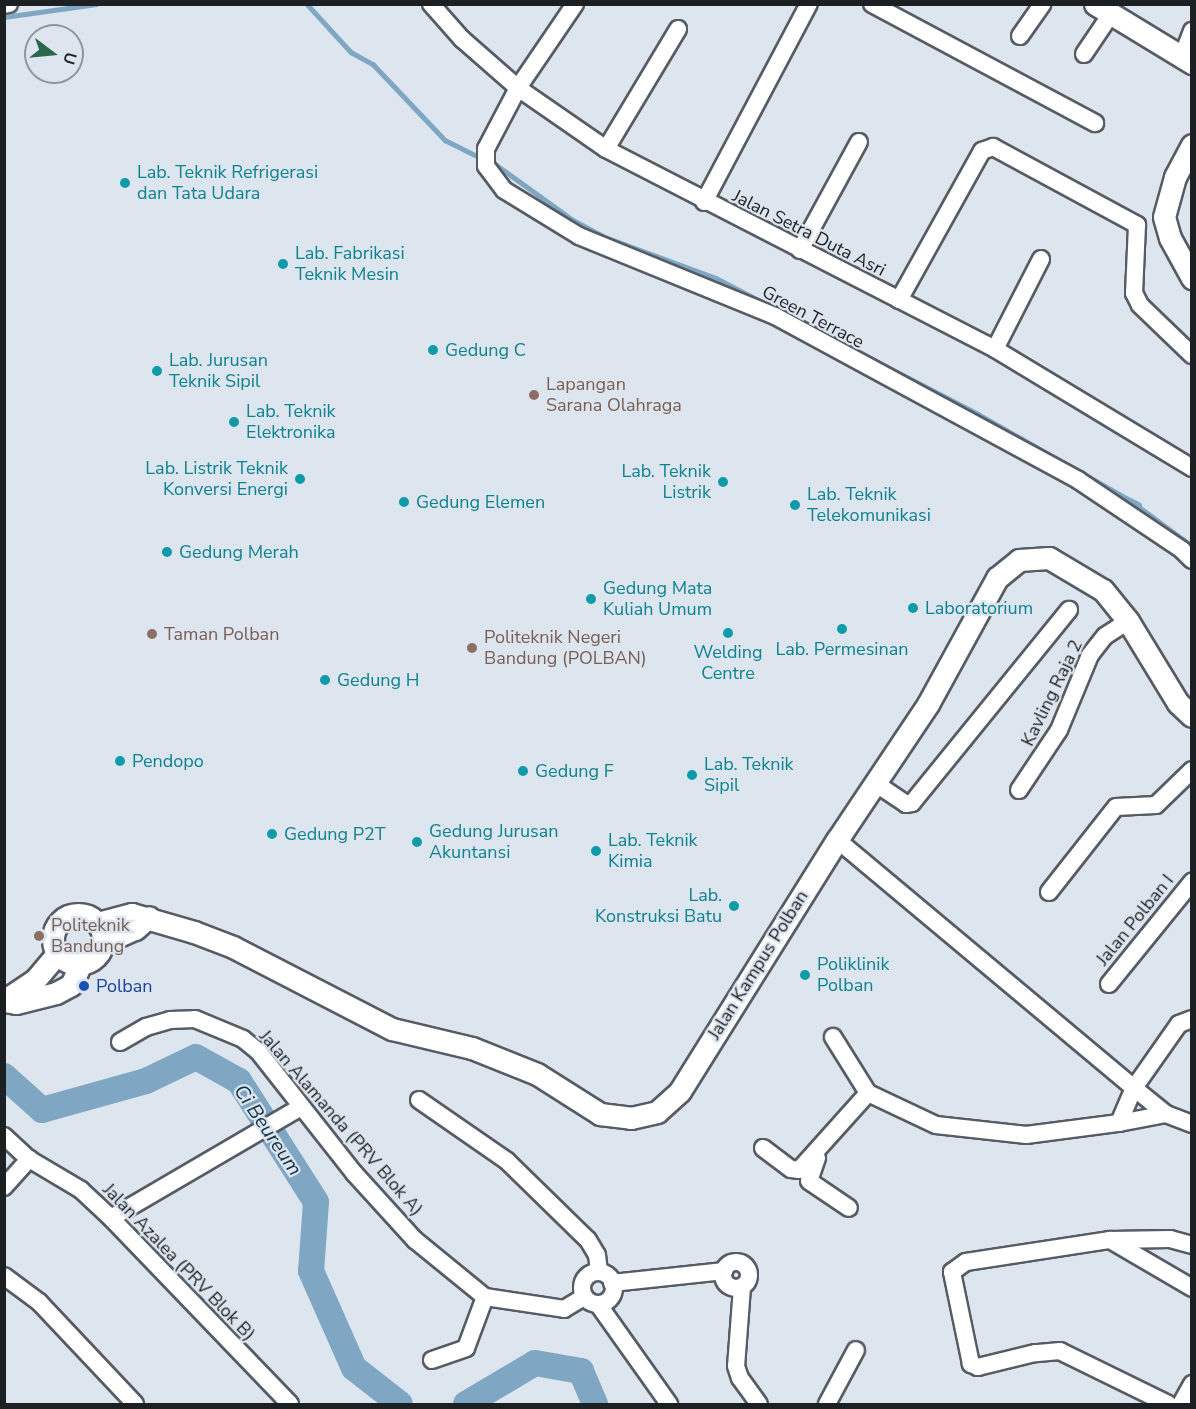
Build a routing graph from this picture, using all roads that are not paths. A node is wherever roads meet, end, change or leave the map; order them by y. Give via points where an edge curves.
1 (431, 4) edge
2 (575, 4) edge
3 (809, 4) edge
4 (872, 4) edge
5 (1042, 4) edge
6 (1103, 9) edge
7 (678, 29) dead end
8 (1191, 32) edge
9 (1020, 36) dead end
10 (1084, 54) dead end
11 (1186, 60) edge
12 (518, 88) junction
13 (1095, 123) dead end
14 (859, 142) dead end
15 (1191, 146) edge
16 (606, 149) junction
17 (704, 202) junction
18 (800, 250) junction
19 (1041, 259) dead end
20 (1191, 278) edge
21 (899, 300) junction
22 (994, 349) junction
23 (1191, 354) edge
24 (1191, 468) edge
25 (1191, 560) edge
26 (1069, 610) dead end
27 (1128, 621) junction
28 (1191, 716) edge
29 (1191, 770) edge
30 (875, 783) junction
31 (1019, 790) dead end
32 (837, 840) junction
33 (1191, 882) edge
34 (1049, 892) dead end
35 (100, 933) junction
36 (57, 954) junction
37 (81, 964) junction
38 (1109, 984) dead end
39 (4, 1001) edge
40 (1191, 1019) edge
41 (833, 1037) dead end
42 (120, 1042) dead end
43 (1134, 1088) junction
44 (868, 1093) junction
45 (419, 1100) dead end
46 (302, 1107) junction
47 (1166, 1114) junction
48 (1119, 1123) junction
49 (1191, 1124) edge
50 (4, 1136) edge
51 (824, 1144) junction
52 (763, 1148) dead end
53 (29, 1159) junction
54 (4, 1187) edge
55 (849, 1208) dead end
56 (111, 1218) junction
57 (1110, 1240) junction
58 (1191, 1245) edge
59 (4, 1276) edge
60 (606, 1278) junction
61 (1191, 1288) edge
62 (485, 1297) junction
63 (591, 1300) junction
64 (856, 1350) dead end
65 (432, 1360) dead end
66 (1191, 1384) edge
67 (135, 1404) edge
68 (290, 1404) edge
69 (669, 1404) edge
70 (759, 1404) edge
71 (827, 1404) edge
72 (1168, 1404) edge
73 (1181, 1404) edge

1 - 12 street, Jalan Setra Duta Asri via 462,39
2 - 12 street
3 - 17 street
4 - 13 street
5 - 9 street
6 - 10 street
6 - 11 street
7 - 16 street
8 - 11 street
12 - 16 street, Jalan Setra Duta Asri
12 - 25 street, Green Terrace via 490,140 486,166 504,190 527,207 579,236 775,316 1078,480
14 - 18 street
15 - 20 street via 1175,177 1164,217 1170,238
16 - 17 street, Jalan Setra Duta Asri
17 - 18 street, Jalan Setra Duta Asri
18 - 21 street, Jalan Setra Duta Asri
19 - 22 street
21 - 22 street, Jalan Setra Duta Asri
21 - 23 street via 982,151 993,147 1137,225 1134,293 1140,305
22 - 24 street, Jalan Setra Duta Asri
26 - 30 street via 912,803 906,804
27 - 28 street, Jalan Kampus Polban via 1178,703
27 - 30 street, Jalan Kampus Polban via 1103,590 1065,565 1049,558 1019,560 998,578 928,704
27 - 31 street, Kavling Raja 2 via 1105,636 1090,655 1059,730
29 - 34 street via 1156,805 1116,807
30 - 32 street, Jalan Kampus Polban
32 - 35 street, Jalan Kampus Polban via 680,1090 657,1112 631,1118 600,1114 537,1074 472,1048 392,1029 234,947 149,917 132,914
32 - 43 street
33 - 38 street, Jalan Polban I
35 - 36 street via 82,913 61,919 52,939
35 - 37 street via 99,954
36 - 37 street via 63,960
36 - 39 street via 35,980
37 - 39 street via 71,986 57,993 16,1003
40 - 43 street via 1179,1024
41 - 44 street
42 - 46 street, Jalan Alamanda (PRV Blok A) via 146,1027 170,1020 211,1023 258,1051
43 - 47 street
43 - 48 street
44 - 48 street via 936,1125 990,1132 1062,1132
44 - 51 street
45 - 60 street via 507,1161 588,1240
46 - 56 street
46 - 62 street, Jalan Alamanda (PRV Blok A) via 354,1173 415,1240
47 - 48 street
47 - 49 street
50 - 53 street, Jalan Azalea (PRV Blok B)
51 - 52 street via 797,1171
51 - 55 street via 810,1168 808,1181
53 - 54 street
53 - 56 street, Jalan Azalea (PRV Blok B) via 81,1190
56 - 68 street, Jalan Azalea (PRV Blok B)
57 - 58 street via 1170,1239
57 - 61 street
57 - 72 street via 954,1267 952,1277 971,1364 978,1367 1060,1351
59 - 67 street via 39,1302
60 - 63 street via 611,1297
60 - 63 street via 584,1280
60 - 70 street via 724,1271 731,1263 747,1267 749,1278 742,1287 736,1365 740,1378
62 - 63 street, Jalan Alamanda (PRV Blok A) via 564,1310
62 - 65 street via 466,1348
63 - 69 street
64 - 71 street
66 - 73 street

